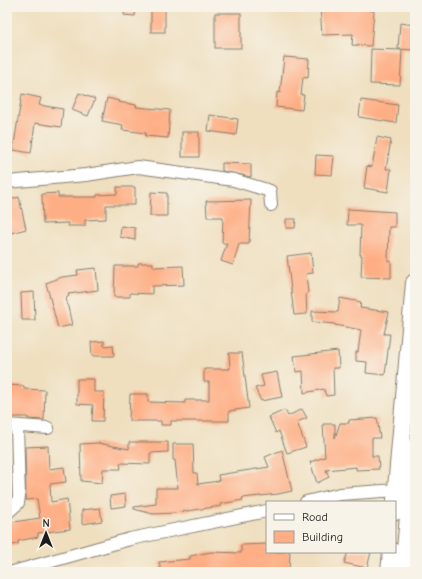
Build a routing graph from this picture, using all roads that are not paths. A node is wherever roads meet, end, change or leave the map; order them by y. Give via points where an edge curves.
1 (7, 182) edge
2 (271, 205) dead end
3 (415, 283) edge
4 (12, 426) edge
5 (48, 428) dead end
6 (415, 449) edge
7 (397, 490) junction
8 (310, 501) edge
9 (396, 501) edge
10 (266, 511) edge
11 (7, 513) edge
12 (392, 553) edge
13 (14, 572) edge
14 (390, 572) edge
15 (404, 572) edge

1 - 2 street via 86,175 138,167 234,180 270,191
3 - 7 street
4 - 5 street
4 - 11 street via 19,496 18,503
6 - 15 street
7 - 8 street via 340,494
7 - 9 street
10 - 13 street via 130,539
12 - 14 street

